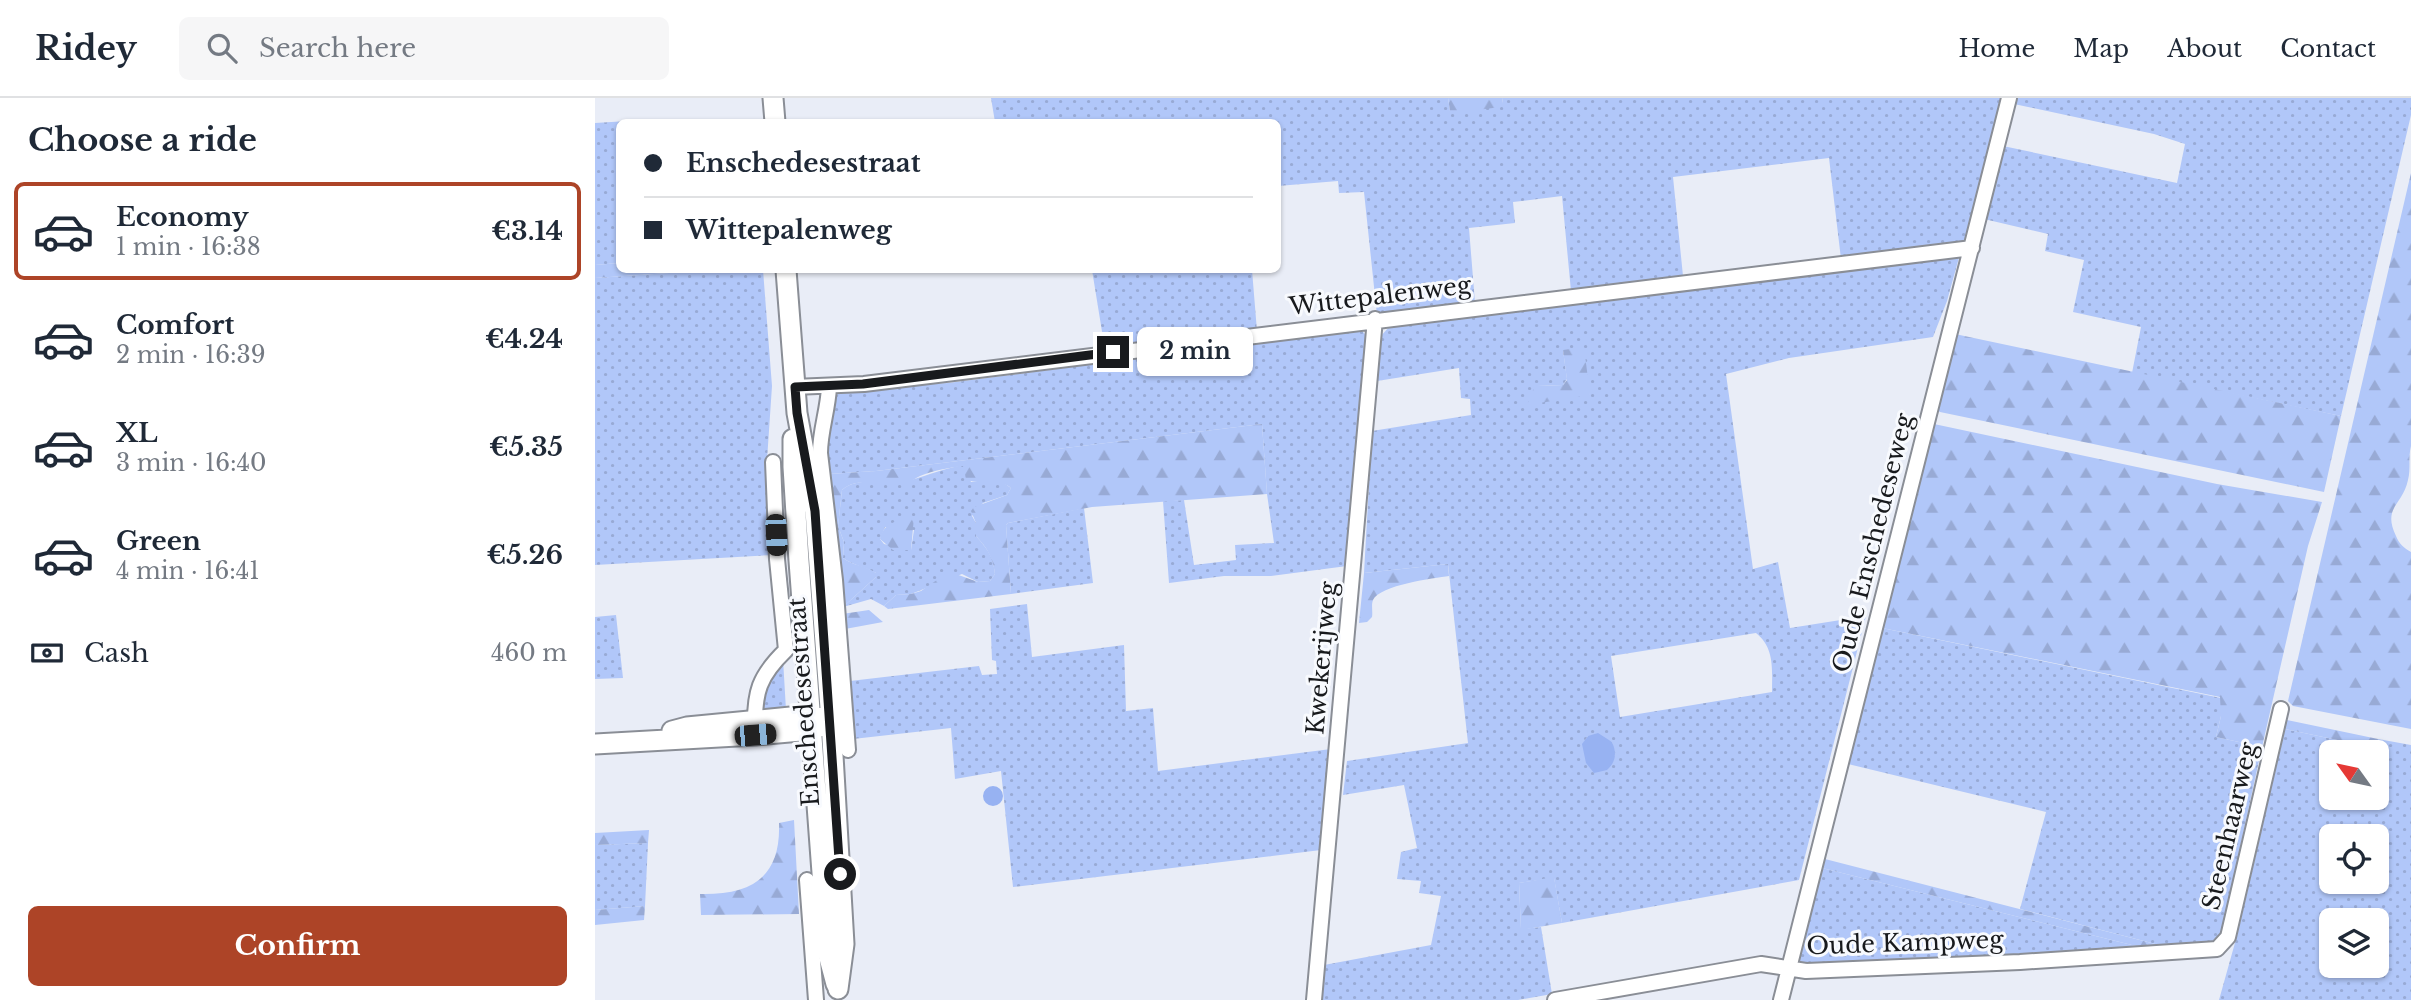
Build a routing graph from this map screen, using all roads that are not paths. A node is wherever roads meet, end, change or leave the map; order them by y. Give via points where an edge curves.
1 (773, 98) edge
2 (2009, 98) edge
3 (775, 119) edge
4 (1972, 248) junction
5 (786, 273) edge
6 (1375, 319) junction
7 (795, 387) junction
8 (829, 387) junction
9 (797, 413) junction
10 (773, 462) dead end
11 (2281, 709) dead end
12 (831, 722) junction
13 (812, 723) junction
14 (755, 728) junction
15 (595, 744) edge
16 (848, 750) dead end
17 (807, 880) dead end
18 (2217, 949) joint
19 (1789, 968) junction
20 (838, 994) edge
21 (815, 1000) edge
22 (1314, 1000) edge
23 (1555, 1000) edge
24 (1781, 1000) edge

1 - 3 street
2 - 4 street, Oude Enschedeseweg
4 - 6 street, Wittepalenweg
4 - 19 street, Oude Enschedeseweg
5 - 7 street, Enschedesestraat
6 - 8 street, Wittepalenweg
6 - 22 street, Kwekerijweg
7 - 8 street, Wittepalenweg
7 - 9 street, Enschedesestraat
8 - 16 street, Enschedesestraat via 820,453
9 - 12 street, Enschedesestraat via 815,511
9 - 13 street, Enschedesestraat via 793,467
10 - 14 street, Enschedesestraat via 786,650 759,684
11 - 18 street, Steenhaarweg via 2228,937
12 - 13 street
12 - 20 street, Enschedesestraat via 844,944
13 - 14 street
13 - 20 street, Enschedesestraat via 828,954
14 - 15 street via 698,739
17 - 21 street
18 - 19 street, Oude Kampweg via 1886,968
19 - 23 street, Oude Kampweg via 1761,964
19 - 24 street, Oude Enschedeseweg

